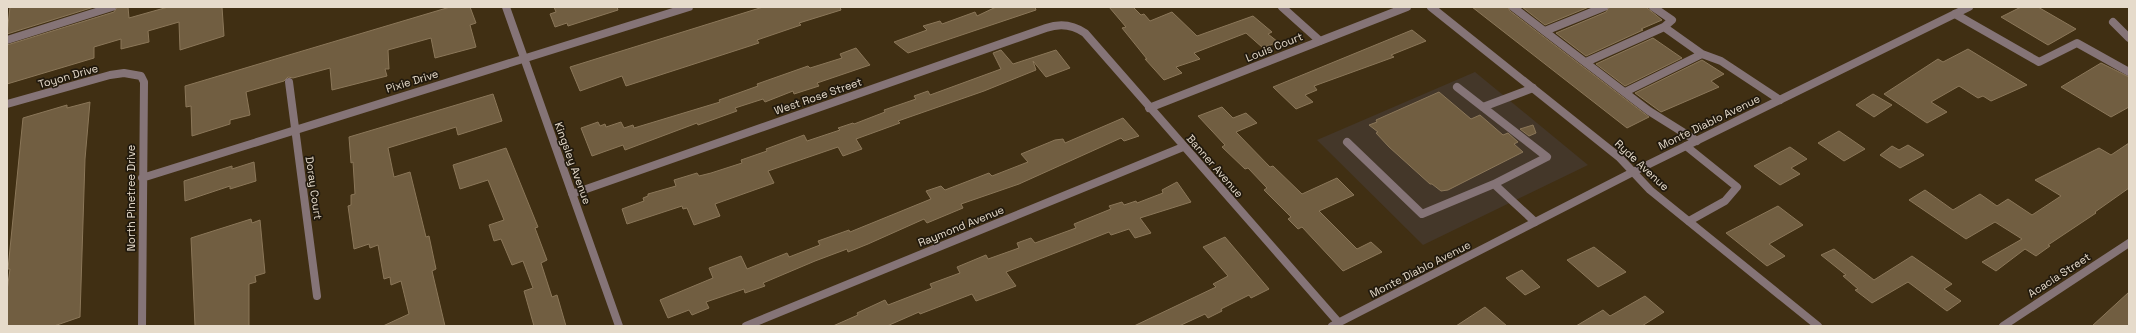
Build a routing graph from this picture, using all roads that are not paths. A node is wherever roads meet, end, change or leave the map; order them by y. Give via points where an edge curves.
1 (112, 7) edge
2 (506, 7) edge
3 (690, 7) edge
4 (1282, 7) edge
5 (1407, 7) edge
6 (1431, 7) edge
7 (1513, 7) edge
8 (1604, 7) edge
9 (1653, 7) edge
10 (1969, 7) edge
11 (1955, 14) junction
12 (2113, 22) dead end
13 (1073, 26) joint
14 (1664, 27) junction
15 (1545, 31) junction
16 (2129, 38) edge
17 (7, 40) edge
18 (1320, 41) junction
19 (1702, 54) junction
20 (524, 58) junction
21 (1586, 62) junction
22 (2129, 72) edge
23 (136, 75) joint
24 (289, 82) dead end
25 (1456, 87) dead end
26 (1533, 88) junction
27 (1625, 92) junction
28 (1780, 100) junction
29 (7, 104) edge
30 (1483, 107) junction
31 (1149, 108) junction
32 (295, 129) junction
33 (1697, 141) junction
34 (1347, 142) dead end
35 (1686, 146) junction
36 (1184, 147) junction
37 (1633, 172) junction
38 (142, 178) junction
39 (1494, 184) junction
40 (572, 194) junction
41 (1689, 221) junction
42 (1535, 222) junction
43 (2129, 243) edge
44 (317, 296) dead end
45 (1336, 324) edge
46 (142, 326) edge
47 (619, 326) edge
48 (746, 326) edge
49 (1818, 326) edge
50 (2003, 326) edge

1 - 17 street
2 - 20 street, Kingsley Avenue
3 - 20 street, Pixie Drive
4 - 18 street
5 - 18 street, Louis Court
6 - 26 street, Ryde Avenue
7 - 15 street
8 - 15 street
9 - 14 street via 1672,20
10 - 11 street, Monte Diablo Avenue
11 - 22 street via 2039,62 2077,43
11 - 28 street, Monte Diablo Avenue
12 - 16 street
13 - 31 street, Banner Avenue via 1085,33
13 - 40 street, West Rose Street via 1057,24
14 - 19 street
14 - 21 street
15 - 21 street
18 - 31 street, Louis Court
19 - 27 street
19 - 28 street via 1721,61
20 - 32 street, Pixie Drive
20 - 40 street, Kingsley Avenue
21 - 27 street
23 - 29 street, Toyon Drive via 110,75
23 - 38 street, North Pinetree Drive via 141,76 144,82
24 - 32 street, Doray Court
25 - 30 street
26 - 30 street
26 - 37 street, Ryde Avenue via 1619,157
27 - 33 street via 1649,111
28 - 33 street, Monte Diablo Avenue
30 - 39 street via 1547,157
31 - 36 street, Banner Avenue
32 - 38 street, Pixie Drive
32 - 44 street, Doray Court
33 - 35 street, Monte Diablo Avenue
34 - 39 street via 1422,214
35 - 37 street, Monte Diablo Avenue
35 - 41 street via 1737,187 1725,201
36 - 45 street, Banner Avenue
36 - 48 street, Raymond Avenue
37 - 41 street, Ryde Avenue via 1650,190
37 - 42 street, Monte Diablo Avenue
38 - 46 street, North Pinetree Drive
39 - 42 street
40 - 47 street, Kingsley Avenue
41 - 49 street, Ryde Avenue
42 - 45 street, Monte Diablo Avenue
43 - 50 street, Acacia Street

